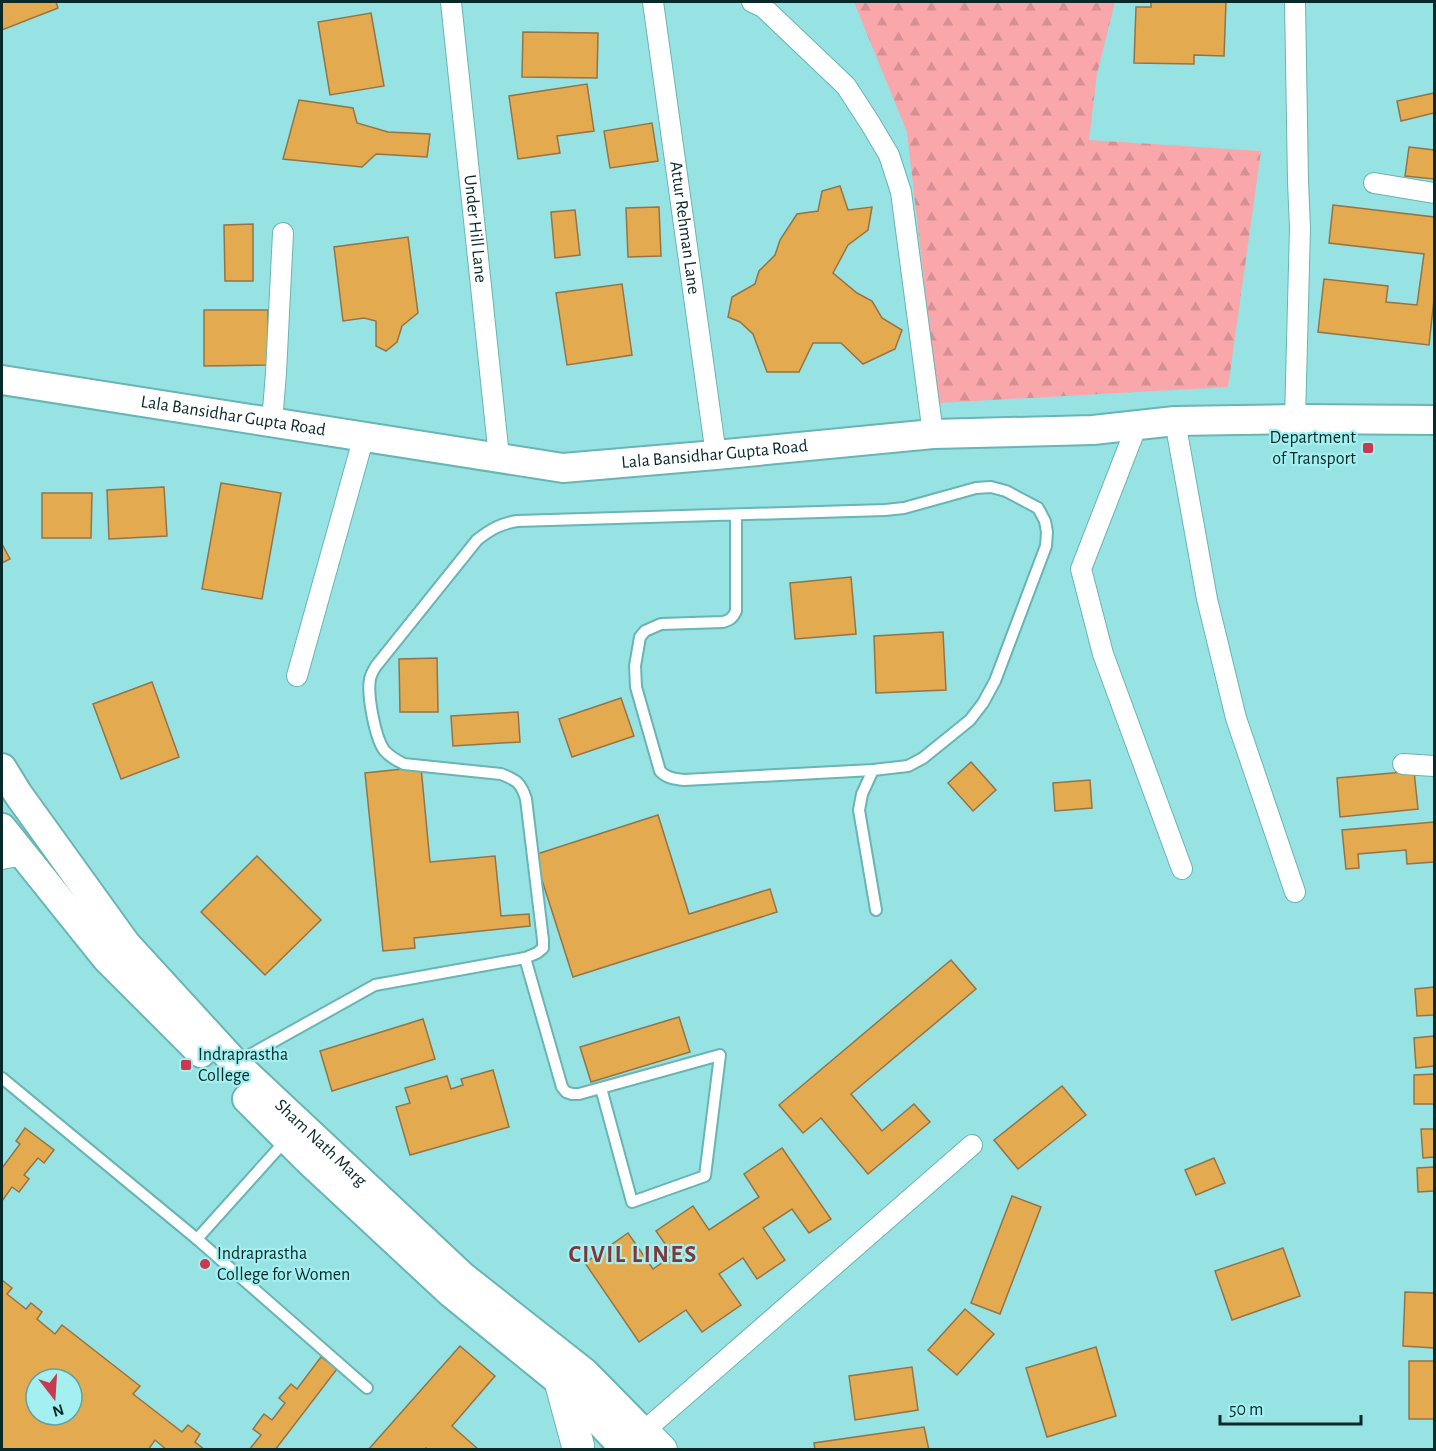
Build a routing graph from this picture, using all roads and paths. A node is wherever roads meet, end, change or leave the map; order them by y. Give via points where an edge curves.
1 (451, 2) edge
2 (653, 2) edge
3 (752, 2) edge
4 (1294, 2) edge
5 (1374, 183) dead end
6 (1434, 194) edge
7 (283, 233) dead end
8 (2, 380) edge
9 (1295, 419) junction
10 (1434, 420) edge
11 (1175, 421) junction
12 (272, 422) junction
13 (1137, 425) junction
14 (933, 434) junction
15 (364, 436) junction
16 (716, 455) junction
17 (499, 457) junction
18 (736, 515) junction
19 (297, 676) dead end
20 (1403, 765) dead end
21 (1434, 766) edge
22 (2, 768) edge
23 (873, 770) junction
24 (2, 828) edge
25 (13, 857) edge
26 (1182, 869) dead end
27 (1295, 892) dead end
28 (876, 910) dead end
29 (525, 958) junction
30 (235, 1063) junction
31 (2, 1078) edge
32 (601, 1088) junction
33 (294, 1131) junction
34 (972, 1145) dead end
35 (197, 1239) junction
36 (561, 1383) junction
37 (367, 1388) dead end
38 (639, 1445) edge
39 (578, 1449) edge

1 - 17 street, Under Hill Lane
2 - 16 street, Attur Rehman Lane
3 - 14 street via 763,7 846,86 889,155 901,192
4 - 9 street via 1300,228
5 - 6 street
7 - 12 street
8 - 12 main road, Lala Bansidhar Gupta Road
9 - 10 main road, Lala Bansidhar Gupta Road
9 - 11 main road, Lala Bansidhar Gupta Road
11 - 13 main road, Lala Bansidhar Gupta Road
11 - 27 street via 1207,599 1236,718
12 - 15 main road, Lala Bansidhar Gupta Road
13 - 14 main road, Lala Bansidhar Gupta Road via 1093,430
13 - 26 street via 1081,569 1103,654
14 - 16 main road, Lala Bansidhar Gupta Road
15 - 17 main road, Lala Bansidhar Gupta Road
15 - 19 street
16 - 17 main road, Lala Bansidhar Gupta Road via 563,468
18 - 23 lane via 734,617 723,622 661,624 640,637 636,687 660,771 670,778 684,780
18 - 23 lane via 904,508 976,488 991,488 1006,491 1038,508 1045,521 1046,546 983,703 970,720 923,758 908,766
18 - 29 lane via 503,524 477,540 372,673 369,686 374,724 385,751 393,759 404,764 501,774 522,787 543,940 543,948
20 - 21 street
22 - 30 main road, Sham Nath Marg via 126,944
23 - 28 lane via 859,810
24 - 25 main road, Sham Nath Marg
25 - 33 main road, Sham Nath Marg via 107,959
29 - 30 lane via 375,985
29 - 32 lane via 562,1087 572,1094
30 - 33 main road, Sham Nath Marg
31 - 35 lane
32 - 32 lane via 720,1055 705,1176 632,1202
33 - 35 lane
33 - 36 main road, Sham Nath Marg via 451,1293
33 - 38 main road, Sham Nath Marg via 462,1276 585,1373
34 - 38 street
35 - 37 lane
36 - 38 main road, Sham Nath Marg
36 - 39 main road

